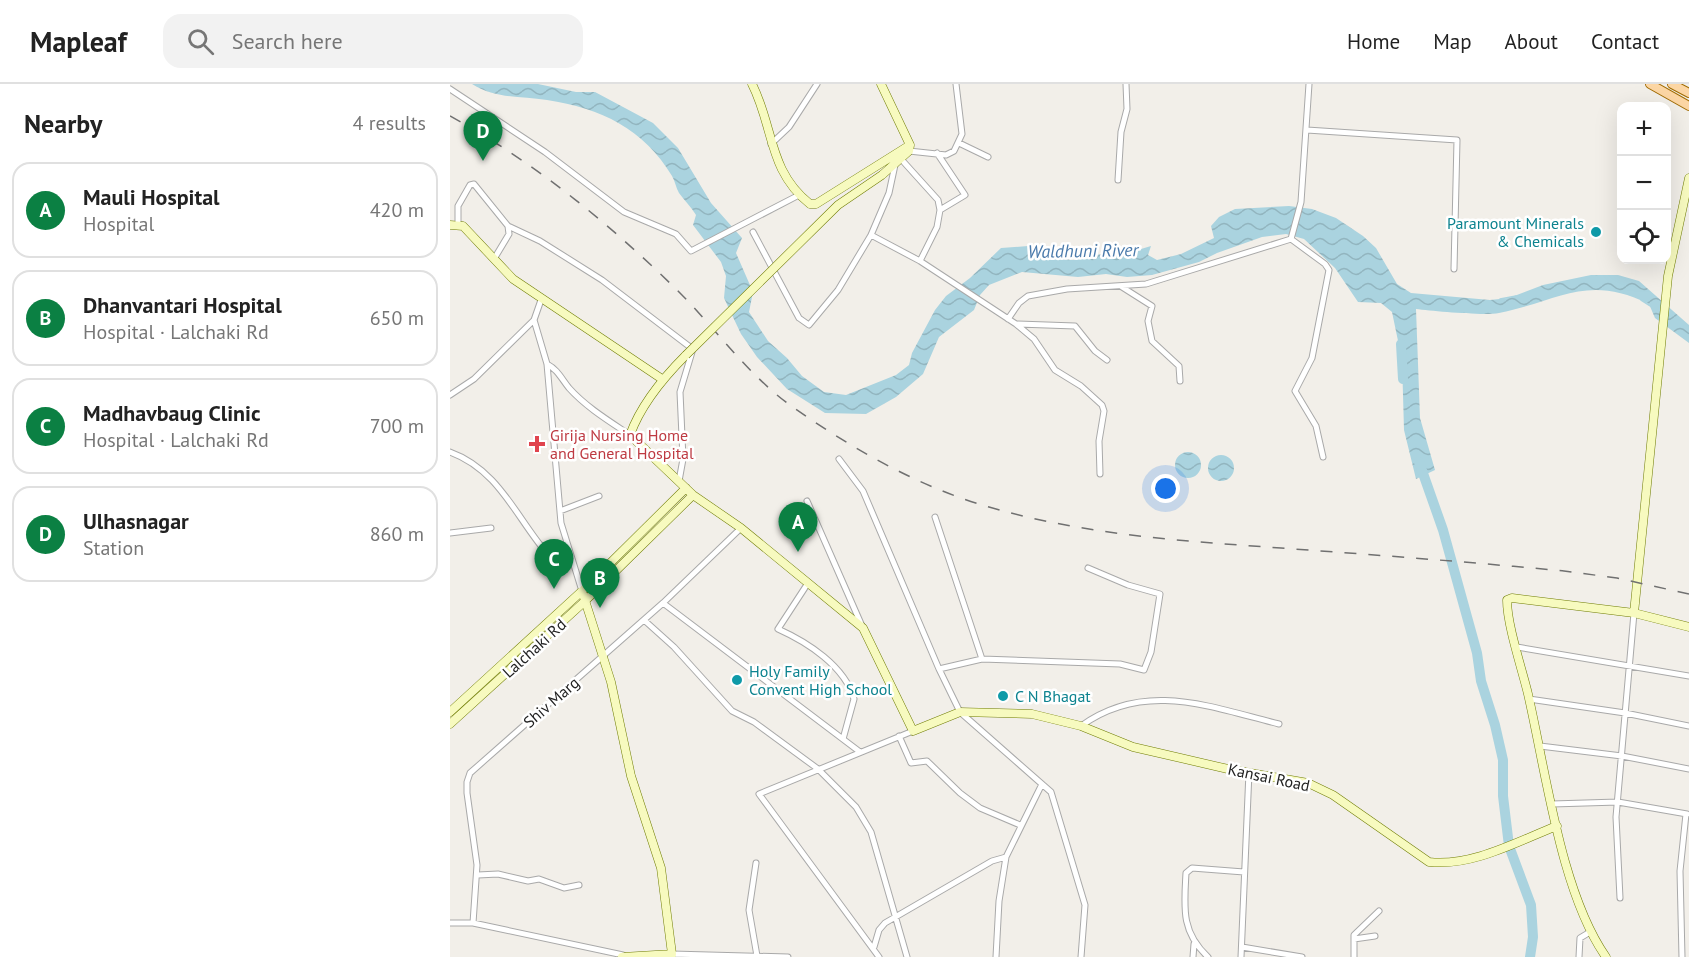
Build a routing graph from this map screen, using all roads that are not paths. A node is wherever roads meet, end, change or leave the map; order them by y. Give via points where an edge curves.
1 (752, 84) edge
2 (817, 84) edge
3 (881, 84) edge
4 (956, 84) edge
5 (1126, 84) edge
6 (1310, 84) edge
7 (1650, 84) edge
8 (1672, 84) edge
9 (450, 89) edge
10 (1689, 93) edge
11 (1689, 106) edge
12 (1306, 130) junction
13 (959, 143) junction
14 (771, 144) junction
15 (910, 148) junction
16 (937, 153) junction
17 (988, 157) dead end
18 (898, 162) junction
19 (1689, 178) edge
20 (1118, 180) dead end
21 (799, 195) junction
22 (940, 210) junction
23 (453, 225) edge
24 (508, 226) junction
25 (753, 232) dead end
26 (872, 235) junction
27 (1292, 238) junction
28 (494, 259) junction
29 (920, 261) junction
30 (1454, 269) dead end
31 (1120, 286) junction
32 (541, 300) junction
33 (1008, 319) junction
34 (534, 320) junction
35 (1016, 324) junction
36 (1107, 360) dead end
37 (547, 364) junction
38 (662, 379) junction
39 (1180, 381) dead end
40 (450, 394) edge
41 (630, 435) junction
42 (450, 452) edge
43 (1323, 457) dead end
44 (839, 459) dead end
45 (1100, 474) dead end
46 (679, 481) junction
47 (686, 488) junction
48 (693, 495) junction
49 (599, 496) dead end
50 (807, 501) dead end
51 (560, 511) junction
52 (935, 518) dead end
53 (491, 528) dead end
54 (741, 528) junction
55 (450, 533) edge
56 (571, 557) junction
57 (1088, 568) dead end
58 (808, 583) junction
59 (582, 591) junction
60 (584, 602) junction
61 (663, 603) junction
62 (1634, 613) junction
63 (645, 620) junction
64 (1689, 627) edge
65 (863, 628) junction
66 (1517, 647) junction
67 (602, 659) junction
68 (982, 659) junction
69 (1629, 664) junction
70 (939, 669) junction
71 (1689, 676) edge
72 (1529, 699) junction
73 (450, 712) edge
74 (960, 712) junction
75 (1625, 712) junction
76 (450, 724) edge
77 (1279, 724) dead end
78 (1081, 726) junction
79 (1689, 726) edge
80 (913, 731) junction
81 (899, 736) junction
82 (843, 739) junction
83 (1540, 746) junction
84 (860, 752) junction
85 (1622, 756) junction
86 (818, 769) junction
87 (1689, 769) edge
88 (1249, 772) junction
89 (1042, 784) junction
90 (1618, 802) junction
91 (1552, 804) junction
92 (1688, 815) edge
93 (1020, 825) junction
94 (1557, 826) junction
95 (1006, 857) junction
96 (756, 862) dead end
97 (1244, 872) junction
98 (477, 875) junction
99 (579, 885) dead end
100 (1620, 898) dead end
101 (1379, 911) dead end
102 (894, 918) junction
103 (472, 922) junction
104 (450, 923) edge
105 (1590, 932) junction
106 (1375, 936) dead end
107 (1354, 939) junction
108 (1194, 944) junction
109 (1242, 946) junction
110 (874, 947) junction
111 (1689, 954) edge
112 (623, 956) edge
113 (672, 956) edge
114 (757, 956) edge
115 (1682, 956) edge
116 (788, 957) edge
117 (879, 957) edge
118 (907, 957) edge
119 (996, 957) edge
120 (1081, 957) edge
121 (1192, 957) edge
122 (1208, 957) edge
123 (1241, 957) edge
124 (1302, 957) edge
125 (1354, 957) edge
126 (1579, 957) edge
127 (1606, 957) edge

1 - 14 street
2 - 14 street via 789,127
3 - 15 street
4 - 13 street via 961,110
5 - 20 street via 1127,109 1121,132
6 - 12 street
7 - 11 main road
8 - 10 main road
9 - 21 street via 545,152 624,212 676,234 691,251
12 - 27 street via 1301,202
12 - 30 street via 1457,140
13 - 16 street via 946,155
13 - 17 street
14 - 21 street
15 - 16 street
15 - 18 street
15 - 21 street via 816,204
16 - 22 street via 965,192
18 - 22 street via 938,200
18 - 26 street
18 - 38 street, bridge via 838,204
19 - 62 street via 1668,276
22 - 29 street via 938,227
23 - 24 street via 458,206 472,184
23 - 28 street via 463,226
24 - 28 street via 509,234
24 - 46 street via 602,280 690,347 692,352 680,392 683,459
25 - 26 street via 799,318 809,325 838,290
26 - 29 street
27 - 31 street via 1146,284
27 - 43 street via 1329,270 1312,358 1295,391 1316,426
28 - 32 street
29 - 33 street
31 - 33 street via 1028,296
31 - 39 street via 1152,306 1150,336 1179,366
32 - 34 street
32 - 38 street
33 - 35 street
34 - 37 street
34 - 40 street via 474,379
35 - 36 street via 1075,326
35 - 45 street via 1034,339 1055,370 1104,407
37 - 41 street via 591,408
37 - 51 street
38 - 41 street
41 - 46 street
42 - 56 street via 475,464 501,488 550,557
44 - 70 street via 868,501
46 - 47 street
47 - 48 street
47 - 59 street, Lalchaki Rd
48 - 54 street
48 - 60 street, Lalchaki Rd
49 - 51 street
50 - 65 street
51 - 56 street
52 - 68 street
53 - 55 street
54 - 58 street
54 - 61 street, Shiv Marg
56 - 59 street
57 - 68 street via 1160,594 1151,652 1144,670 1120,664
58 - 65 street
58 - 82 street via 778,629 794,635 842,674 852,692 854,706
59 - 60 street
59 - 73 street, Lalchaki Rd
60 - 67 street
60 - 76 street, Lalchaki Rd
61 - 63 street, Shiv Marg
61 - 82 street
62 - 64 street
62 - 66 street via 1509,598
62 - 69 street
63 - 67 street, Shiv Marg
63 - 86 street via 732,711 754,722
65 - 80 street
66 - 69 street
66 - 72 street
67 - 98 street, Shiv Marg via 468,777
67 - 113 street via 611,682 631,776 661,868
68 - 70 street
69 - 71 street
69 - 75 street
70 - 74 street
72 - 75 street
72 - 83 street
74 - 78 street, Kansai Road via 1032,714
74 - 80 street
74 - 89 street
75 - 79 street
75 - 85 street
77 - 78 street via 1176,699 1133,703 1093,717
78 - 88 street, Kansai Road via 1134,747
80 - 81 street
81 - 84 street
81 - 93 street via 911,762 927,760 980,808
82 - 84 street
83 - 85 street
83 - 91 street
84 - 86 street
85 - 87 street
85 - 90 street
86 - 102 street via 856,807 871,831
86 - 110 street via 759,794
88 - 94 street, Kansai Road via 1308,783 1333,795 1429,862 1446,864
88 - 97 street
89 - 93 street
89 - 120 street via 1051,792 1085,905
90 - 91 street
90 - 92 street
90 - 100 street
91 - 94 street
92 - 115 street via 1680,872
93 - 95 street
94 - 105 street
95 - 102 street via 992,861
95 - 119 street
96 - 114 street via 749,910
97 - 108 street via 1192,868 1186,873 1188,933
97 - 109 street
98 - 99 street via 539,879 564,888
98 - 103 street, Shiv Marg
101 - 107 street via 1357,931
102 - 110 street via 879,930
102 - 118 street
103 - 104 street
103 - 112 street
105 - 126 street via 1580,938
105 - 127 street
106 - 107 street
107 - 125 street
108 - 121 street
108 - 122 street
109 - 123 street
109 - 124 street
110 - 117 street
111 - 115 street
112 - 113 street
113 - 114 street
114 - 116 street

